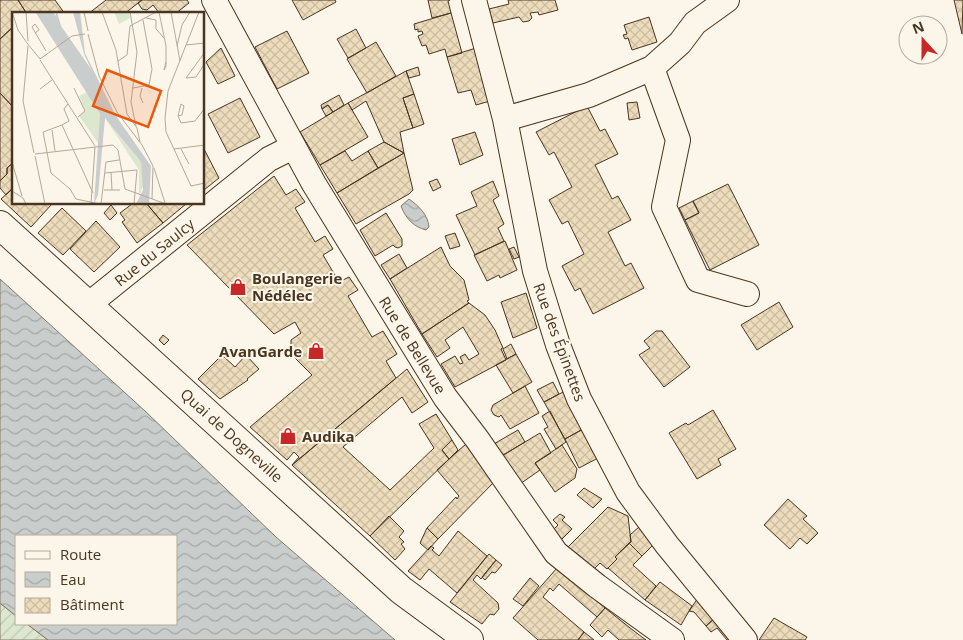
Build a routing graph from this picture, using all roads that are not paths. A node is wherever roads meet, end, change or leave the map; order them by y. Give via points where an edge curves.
1 (214, 0) edge
2 (474, 0) edge
3 (727, 0) edge
4 (652, 68) junction
5 (505, 118) junction
6 (292, 147) junction
7 (0, 225) edge
8 (747, 294) dead end
9 (88, 305) junction
10 (469, 640) edge
11 (672, 640) edge
12 (745, 640) edge

1 - 6 street, Rue de Bellevue
2 - 5 street, Rue des Épinettes
3 - 4 street via 694,23 680,43
4 - 5 street via 589,95
4 - 8 street via 678,140 664,207 698,280
5 - 12 street, Rue des Épinettes via 535,271 579,399 628,492
6 - 9 street, Rue du Saulcy via 269,159
6 - 11 street, Rue de Bellevue via 445,397 556,552
7 - 9 main road, Quai de Dogneville
9 - 10 main road, Quai de Dogneville via 401,590

